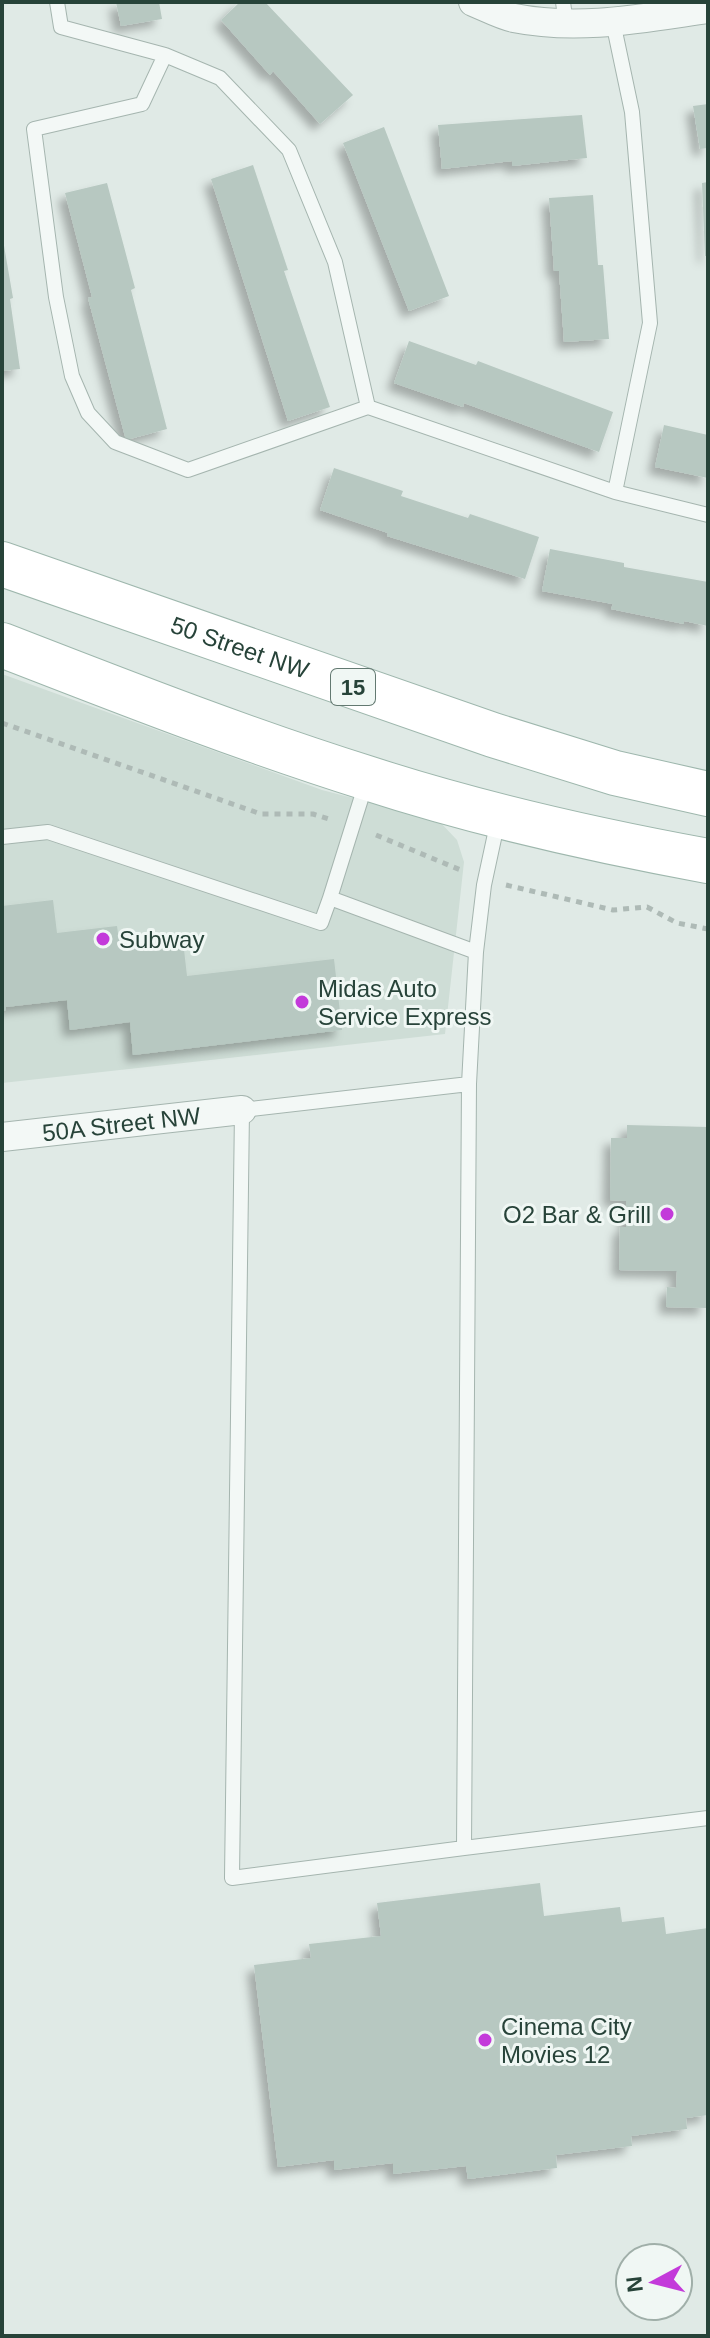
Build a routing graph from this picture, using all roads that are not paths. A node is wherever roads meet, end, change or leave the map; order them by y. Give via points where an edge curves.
1 (57, 2) edge
2 (473, 2) edge
3 (708, 9) edge
4 (565, 13) edge
5 (613, 22) junction
6 (165, 55) junction
7 (368, 407) junction
8 (615, 492) junction
9 (708, 515) edge
10 (2, 564) edge
11 (2, 645) edge
12 (367, 779) junction
13 (708, 794) edge
14 (499, 816) junction
15 (2, 837) edge
16 (708, 861) edge
17 (330, 898) junction
18 (476, 952) junction
19 (469, 1084) junction
20 (242, 1110) junction
21 (2, 1137) edge
22 (708, 1818) edge
23 (464, 1848) junction

1 - 6 lane via 61,27
2 - 4 street via 512,17
3 - 5 street
4 - 5 street
5 - 8 lane via 632,112 650,323
6 - 7 lane via 220,78 289,150 335,262
6 - 7 lane via 142,104 34,129 56,297 72,376 88,413 115,442 188,470
7 - 8 lane
8 - 9 lane
10 - 13 main road, 50 Street NW / 15 via 493,735 615,773
11 - 12 main road
12 - 14 main road
12 - 17 lane
14 - 16 main road
14 - 18 lane
15 - 17 lane via 48,832 321,923
17 - 18 lane
18 - 19 lane
19 - 20 lane
19 - 23 lane
20 - 21 street, 50A Street NW
20 - 23 lane via 232,1878
22 - 23 lane

